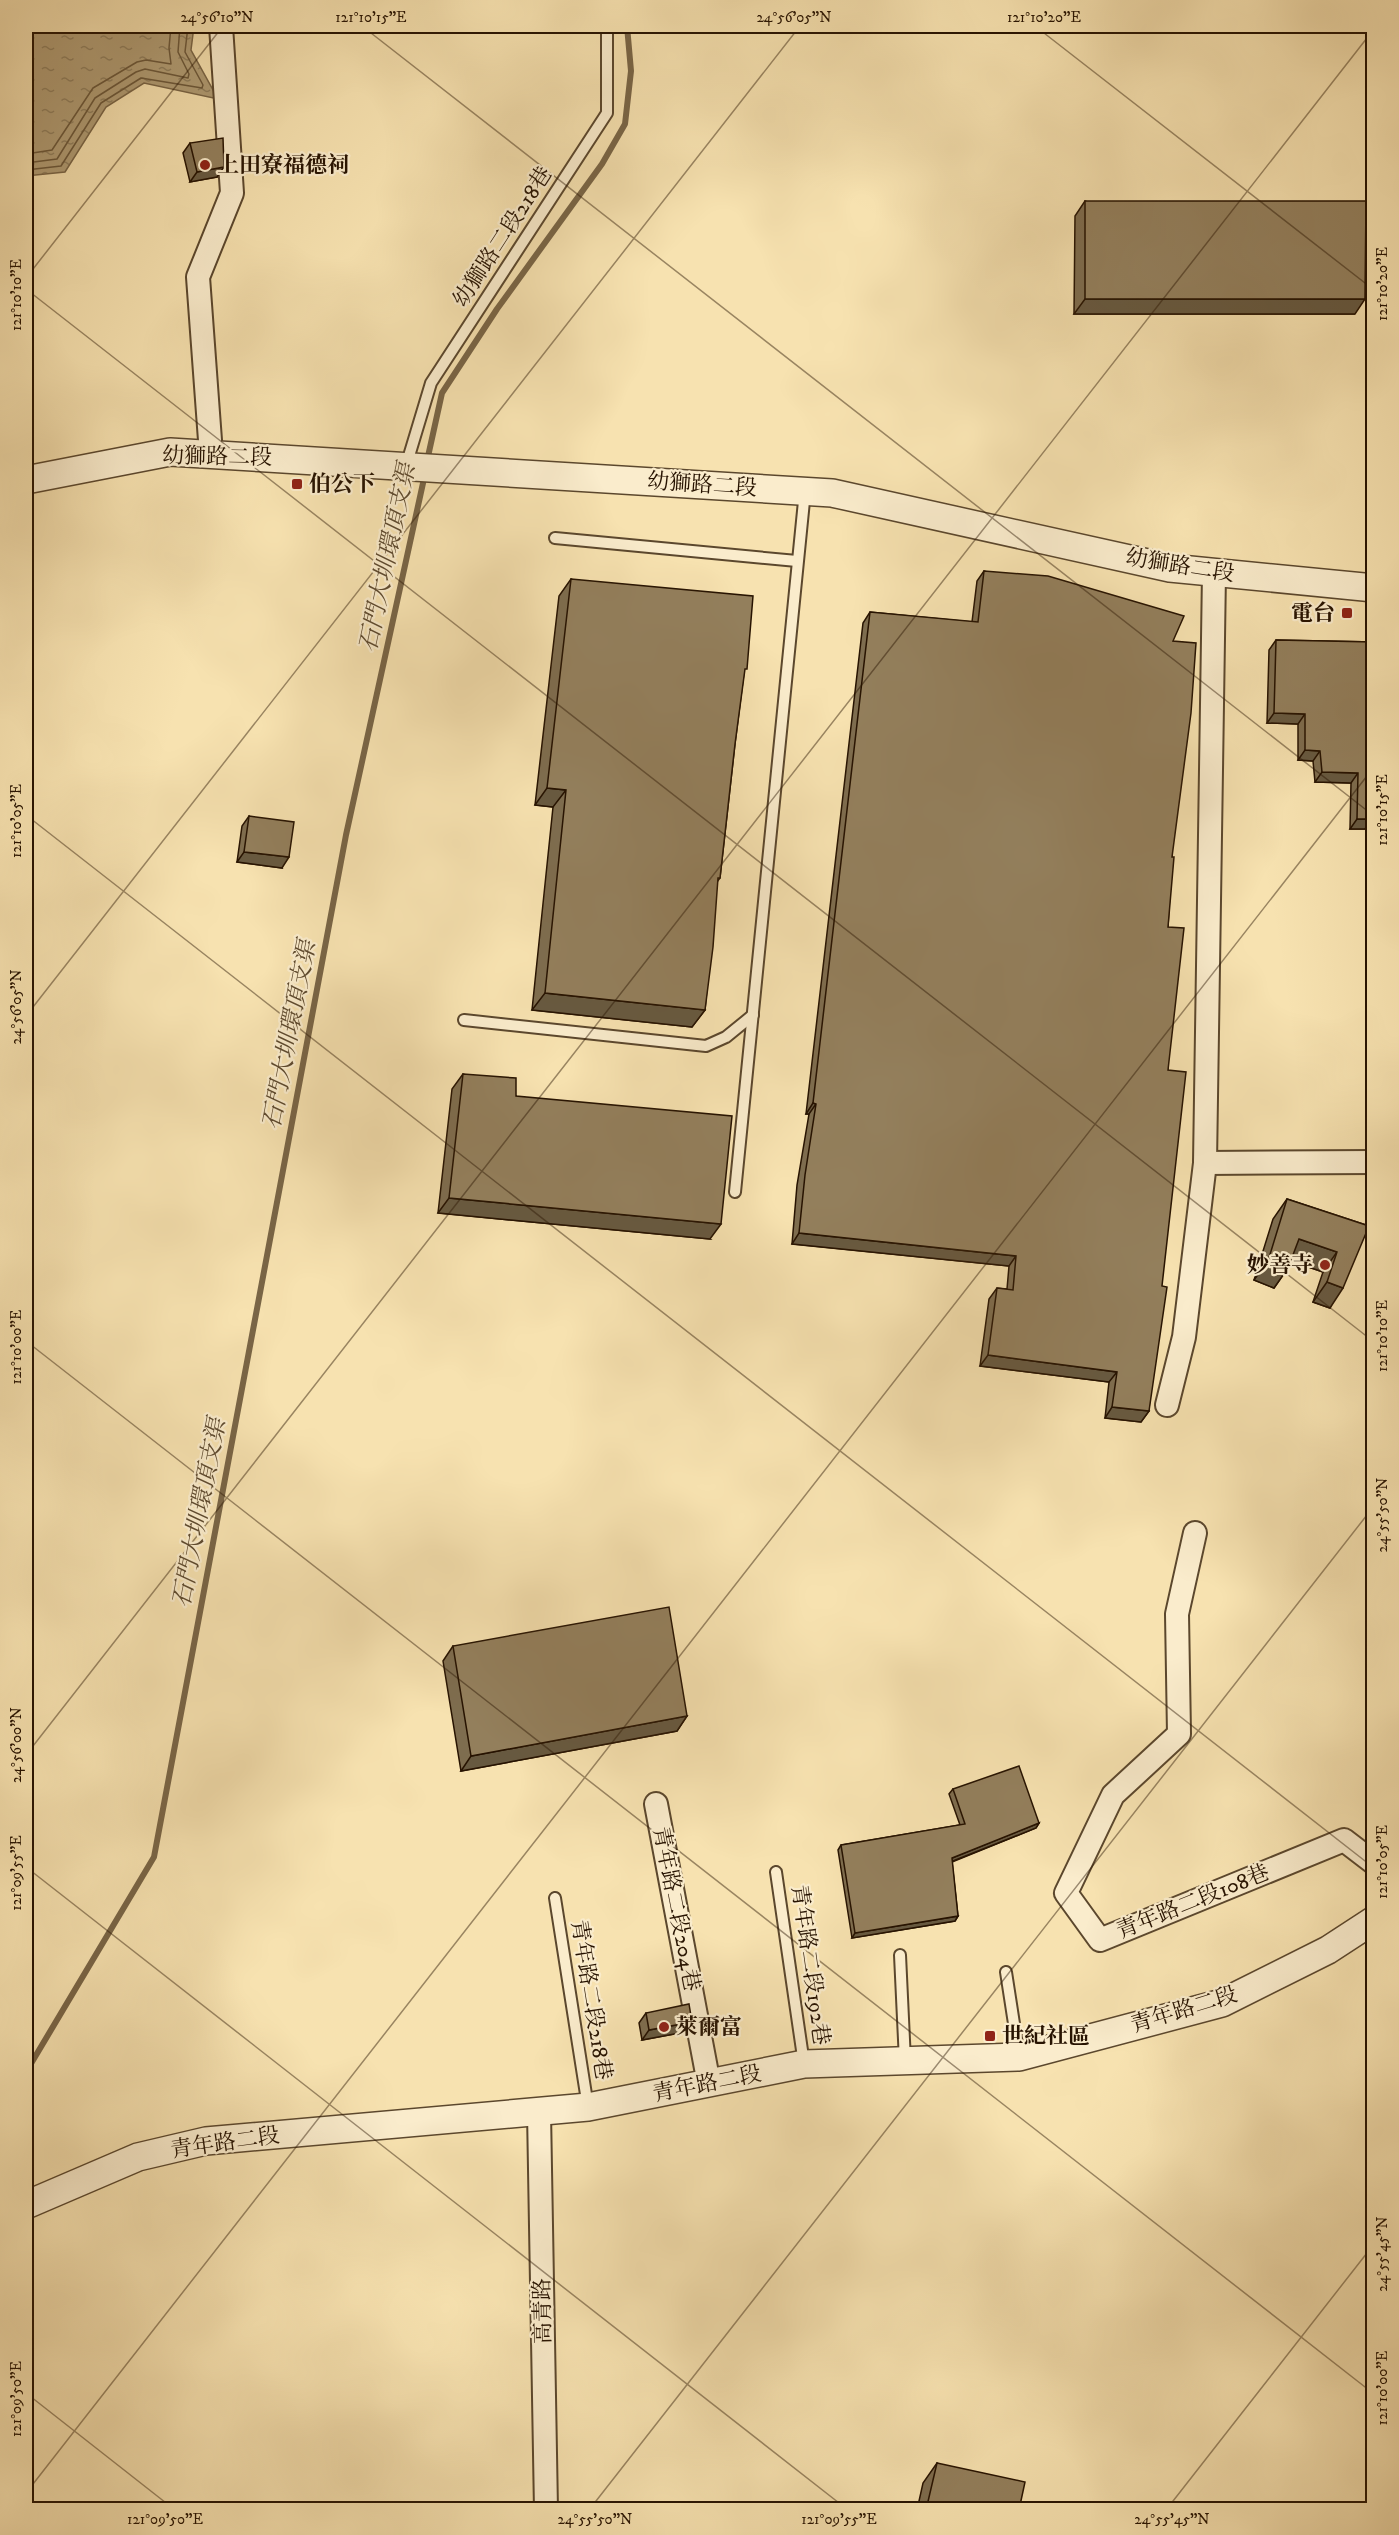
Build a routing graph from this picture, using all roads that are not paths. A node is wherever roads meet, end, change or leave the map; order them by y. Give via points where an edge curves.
1 (221, 26) edge
2 (607, 26) edge
3 (211, 454) junction
4 (406, 466) junction
5 (26, 480) edge
6 (805, 491) junction
7 (555, 538) dead end
8 (797, 561) junction
9 (1214, 573) junction
10 (1374, 588) edge
11 (753, 1015) junction
12 (464, 1020) dead end
13 (1374, 1162) edge
14 (1205, 1163) junction
15 (735, 1192) dead end
16 (1167, 1405) dead end
17 (1195, 1533) dead end
18 (656, 1804) dead end
19 (1374, 1863) edge
20 (776, 1872) dead end
21 (555, 1898) dead end
22 (1374, 1920) edge
23 (900, 1955) dead end
24 (1006, 1972) dead end
25 (1019, 2057) junction
26 (905, 2061) junction
27 (804, 2064) junction
28 (709, 2084) junction
29 (588, 2107) junction
30 (538, 2112) junction
31 (26, 2205) edge
32 (546, 2510) edge

1 - 3 street via 232,193 198,277
2 - 4 lane, 幼獅路二段218巷 via 607,113 431,383
3 - 4 street, 幼獅路二段
3 - 5 street, 幼獅路二段 via 171,452
4 - 6 street, 幼獅路二段
6 - 8 lane
6 - 9 street, 幼獅路二段 via 832,493 1170,568
7 - 8 lane
8 - 11 lane
9 - 10 street, 幼獅路二段
9 - 14 street
11 - 12 lane via 726,1037 706,1046
11 - 15 lane
13 - 14 street
14 - 16 street via 1184,1337
17 - 19 street, 青年路二段108巷 via 1177,1614 1179,1734 1113,1795 1066,1893 1100,1940 1344,1840
18 - 28 street, 青年路二段204巷
20 - 27 lane, 青年路二段192巷
21 - 29 lane, 青年路二段218巷
22 - 25 street, 青年路二段 via 1328,1950 1222,2003
23 - 26 lane
24 - 25 lane
25 - 26 street, 青年路二段
26 - 27 street, 青年路二段
27 - 28 street, 青年路二段
28 - 29 street, 青年路二段
29 - 30 street, 青年路二段
30 - 31 street, 青年路二段 via 206,2141 138,2157
30 - 32 street, 高青路

